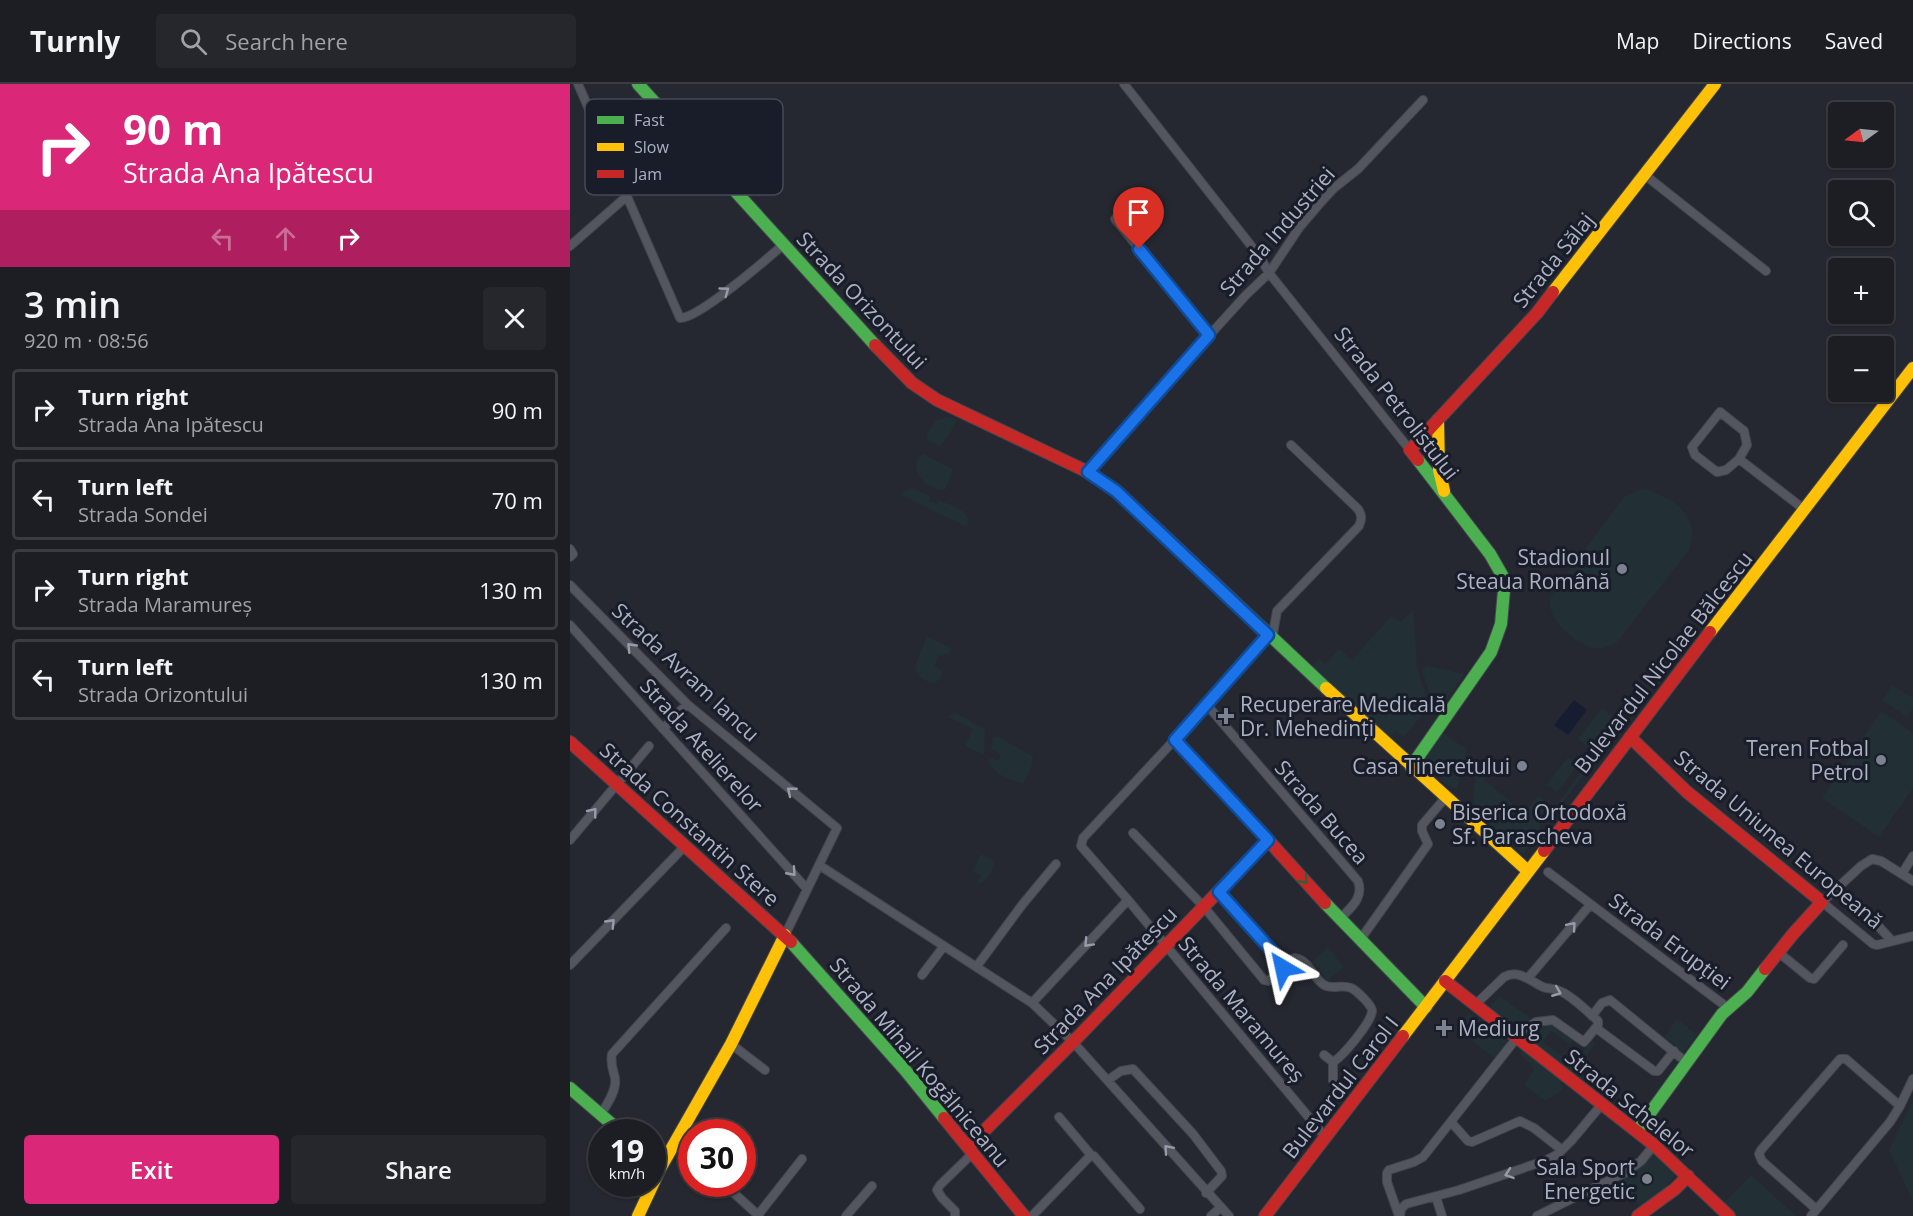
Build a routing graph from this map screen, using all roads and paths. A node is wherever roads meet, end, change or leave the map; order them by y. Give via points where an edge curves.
1 (578, 84) edge
2 (638, 84) edge
3 (1124, 84) edge
4 (1715, 84) edge
5 (652, 99) edge
6 (585, 100) edge
7 (1423, 100) dead end
8 (1645, 175) junction
9 (1148, 194) dead end
10 (739, 195) edge
11 (626, 197) joint
12 (784, 244) junction
13 (570, 246) edge
14 (1766, 271) dead end
15 (1269, 273) junction
16 (1209, 335) junction
17 (1913, 368) edge
18 (1438, 420) junction
19 (1292, 445) dead end
20 (1410, 450) junction
21 (1739, 459) junction
22 (1088, 472) junction
23 (1445, 495) junction
24 (1805, 510) junction
25 (570, 585) edge
26 (570, 626) edge
27 (1270, 637) junction
28 (687, 704) junction
29 (1207, 705) junction
30 (663, 729) junction
31 (1630, 737) junction
32 (1175, 740) junction
33 (570, 742) edge
34 (649, 746) dead end
35 (1411, 767) junction
36 (616, 784) junction
37 (1446, 797) junction
38 (1133, 833) dead end
39 (570, 840) edge
40 (1268, 840) junction
41 (686, 845) junction
42 (1913, 856) edge
43 (1056, 864) dead end
44 (819, 865) junction
45 (1528, 871) junction
46 (1548, 872) dead end
47 (1902, 874) junction
48 (1913, 881) edge
49 (807, 889) junction
50 (1219, 892) junction
51 (1128, 900) junction
52 (1822, 902) junction
53 (1857, 903) dead end
54 (1590, 905) junction
55 (1204, 907) junction
56 (1340, 919) junction
57 (726, 928) dead end
58 (785, 935) junction
59 (1913, 936) edge
60 (1360, 940) junction
61 (1892, 941) junction
62 (1843, 945) dead end
63 (944, 946) junction
64 (1166, 946) junction
65 (1778, 952) junction
66 (1283, 964) junction
67 (570, 965) edge
68 (977, 966) junction
69 (922, 975) dead end
70 (1528, 978) junction
71 (1445, 981) junction
72 (1032, 1003) junction
73 (1476, 1004) junction
74 (1426, 1007) junction
75 (1728, 1008) junction
76 (1592, 1016) junction
77 (1596, 1028) junction
78 (1517, 1036) junction
79 (1073, 1042) junction
80 (731, 1044) junction
81 (1674, 1051) junction
82 (1324, 1055) dead end
83 (1333, 1062) junction
84 (1686, 1062) junction
85 (765, 1070) dead end
86 (1913, 1079) edge
87 (1108, 1080) junction
88 (1339, 1087) tunnel mouth
89 (570, 1088) edge
90 (1602, 1104) junction
91 (1900, 1106) junction
92 (600, 1115) junction
93 (1059, 1117) dead end
94 (605, 1119) edge
95 (1451, 1122) junction
96 (1637, 1131) junction
97 (1326, 1138) junction
98 (677, 1140) joint
99 (1654, 1145) junction
100 (970, 1150) junction
101 (1562, 1150) junction
102 (666, 1153) edge
103 (1091, 1155) junction
104 (802, 1159) dead end
105 (1688, 1176) junction
106 (872, 1186) dead end
107 (1206, 1193) junction
108 (645, 1197) edge
109 (738, 1197) edge
110 (1436, 1197) junction
111 (1220, 1208) junction
112 (1140, 1209) dead end
113 (1813, 1213) edge
114 (1726, 1215) edge
115 (638, 1216) edge
116 (758, 1216) edge
117 (846, 1216) edge
118 (955, 1216) edge
119 (1024, 1216) edge
120 (1032, 1216) edge
121 (1211, 1216) edge
122 (1228, 1216) edge
123 (1264, 1216) edge
124 (1399, 1216) edge
125 (1442, 1216) edge
126 (1536, 1216) edge
127 (1638, 1216) edge

1 - 6 street
2 - 5 street, Strada Orizontului
3 - 15 street, Strada Petrolistului
4 - 8 street, Strada Sălaj
7 - 15 street, Strada Industriei via 1321,202
8 - 14 street
8 - 18 street, Strada Sălaj via 1537,313
9 - 16 street via 1115,219
10 - 12 street, Strada Orizontului
11 -> 12 street via 680,318 690,316
11 - 13 street
12 - 22 street, Strada Orizontului via 912,383 937,400
15 - 16 street, Strada Industriei
15 - 20 street, Strada Petrolistului
16 - 22 street, Strada Industriei
17 - 24 street, Bulevardul Nicolae Bălcescu
18 - 20 street, Strada Sălaj
18 - 23 street via 1440,477
19 - 27 street via 1362,516 1359,526 1278,611
20 - 23 street, Strada Petrolistului
21 - 21 street via 1747,445 1744,431 1720,412 1692,447 1695,455 1717,472
21 - 24 street
22 - 27 street, Strada Orizontului via 1116,491
23 - 35 street, Strada Petrolistului via 1498,568 1504,583 1503,608 1491,652
24 - 31 street, Bulevardul Nicolae Bălcescu
28 -> 25 street, Strada Avram Iancu
26 - 30 street, Strada Atelierelor
27 - 29 street, Strada Maramureș
27 - 35 street, Strada Orizontului
28 - 30 street
44 -> 28 street, Strada Avram Iancu via 837,828
29 - 32 street, Strada Maramureș
29 - 56 street, Strada Bucea via 1358,881 1357,900
30 -> 49 street, Strada Atelierelor
31 - 45 street, Bulevardul Nicolae Bălcescu
31 - 52 street, Strada Uniunea Europeană via 1687,792
32 - 40 street
32 - 51 street, Strada Maramureș via 1081,841 1082,849
33 - 36 street, Strada Constantin Stere
34 - 36 street
35 - 37 street, Strada Orizontului
39 -> 36 street
36 - 41 street, Strada Constantin Stere
37 - 45 street, Strada Orizontului
37 - 60 street via 1422,825 1428,844
38 - 55 street
40 - 50 street, Strada Ana Ipătescu
40 -> 56 street
41 - 58 street, Strada Constantin Stere
67 -> 41 street
42 - 47 street
43 - 68 street
44 - 49 street
44 - 63 street
45 - 71 street, Bulevardul Nicolae Bălcescu
46 - 54 street, Strada Erupției
47 - 48 street
47 - 52 street via 1876,859 1868,861
49 - 58 street
50 - 55 street, Strada Ana Ipătescu
50 - 66 street
51 - 64 street, Strada Maramureș
51 -> 72 street
52 - 61 street, Strada Uniunea Europeană via 1873,944
52 - 65 street, Strada Erupției
53 - 61 street
70 -> 54 street, Strada Erupției
54 - 75 street, Strada Erupției
55 - 64 street, Strada Ana Ipătescu
55 - 66 street via 1264,980 1281,971
56 - 60 street
57 - 92 street via 612,1054 610,1065 615,1085
58 - 80 street
58 - 100 street, Strada Mihail Kogălniceanu via 901,1065
59 - 61 street, Strada Uniunea Europeană
60 - 74 street
62 - 65 street via 1814,979
63 - 68 street
63 - 69 street
64 - 79 street, Strada Ana Ipătescu
64 - 97 street, Strada Maramureș
65 - 75 street, Strada Erupției via 1747,992
66 - 83 street via 1294,958 1302,960 1325,985 1353,988 1371,1007 1372,1013 1351,1046
68 - 72 street
70 - 73 street via 1510,974
70 -> 76 street via 1559,990
71 - 73 street, Strada Schelelor
71 - 74 street, Bulevardul Carol I
72 - 79 street
73 - 78 street, Strada Schelelor
74 - 97 street, Bulevardul Carol I via 1352,1097
75 - 84 street, Strada Erupției
76 - 77 street via 1598,1021
76 - 81 street via 1602,1003 1610,1000
77 - 78 street via 1584,1042 1553,1020 1531,1025
77 - 81 street via 1654,1071
78 - 90 street, Strada Schelelor
78 - 95 street
79 - 87 street
79 - 100 street, Strada Ana Ipătescu
80 - 85 street
80 - 98 street
81 - 84 street
82 - 83 street
83 - 88 street via 1333,1081
84 - 96 street, Strada Erupției
86 - 91 street
107 -> 87 street
87 - 107 street via 1121,1071 1133,1069 1193,1134 1221,1171 1222,1176
89 - 92 street
90 - 96 street, Strada Schelelor
90 - 101 street
91 - 113 street
91 - 113 street via 1846,1059 1840,1059 1761,1149 1762,1161
92 - 94 street
93 - 103 street
95 - 101 street via 1472,1142 1515,1122 1524,1122
95 - 124 street via 1423,1157 1387,1173
96 - 99 street, Strada Schelelor
97 - 123 street, Bulevardul Carol I
98 - 102 street
99 - 105 street, Strada Schelelor
99 - 126 street via 1634,1168
100 - 118 street via 938,1190
100 - 119 street, Strada Mihail Kogălniceanu
101 -> 110 street via 1547,1160
103 - 112 street
103 - 120 street
104 - 116 street
105 - 114 street, Strada Schelelor
105 - 127 street
106 - 117 street
107 - 111 street
108 - 115 street
109 - 116 street
110 - 124 street via 1406,1204
110 - 125 street
111 - 121 street
111 - 122 street

